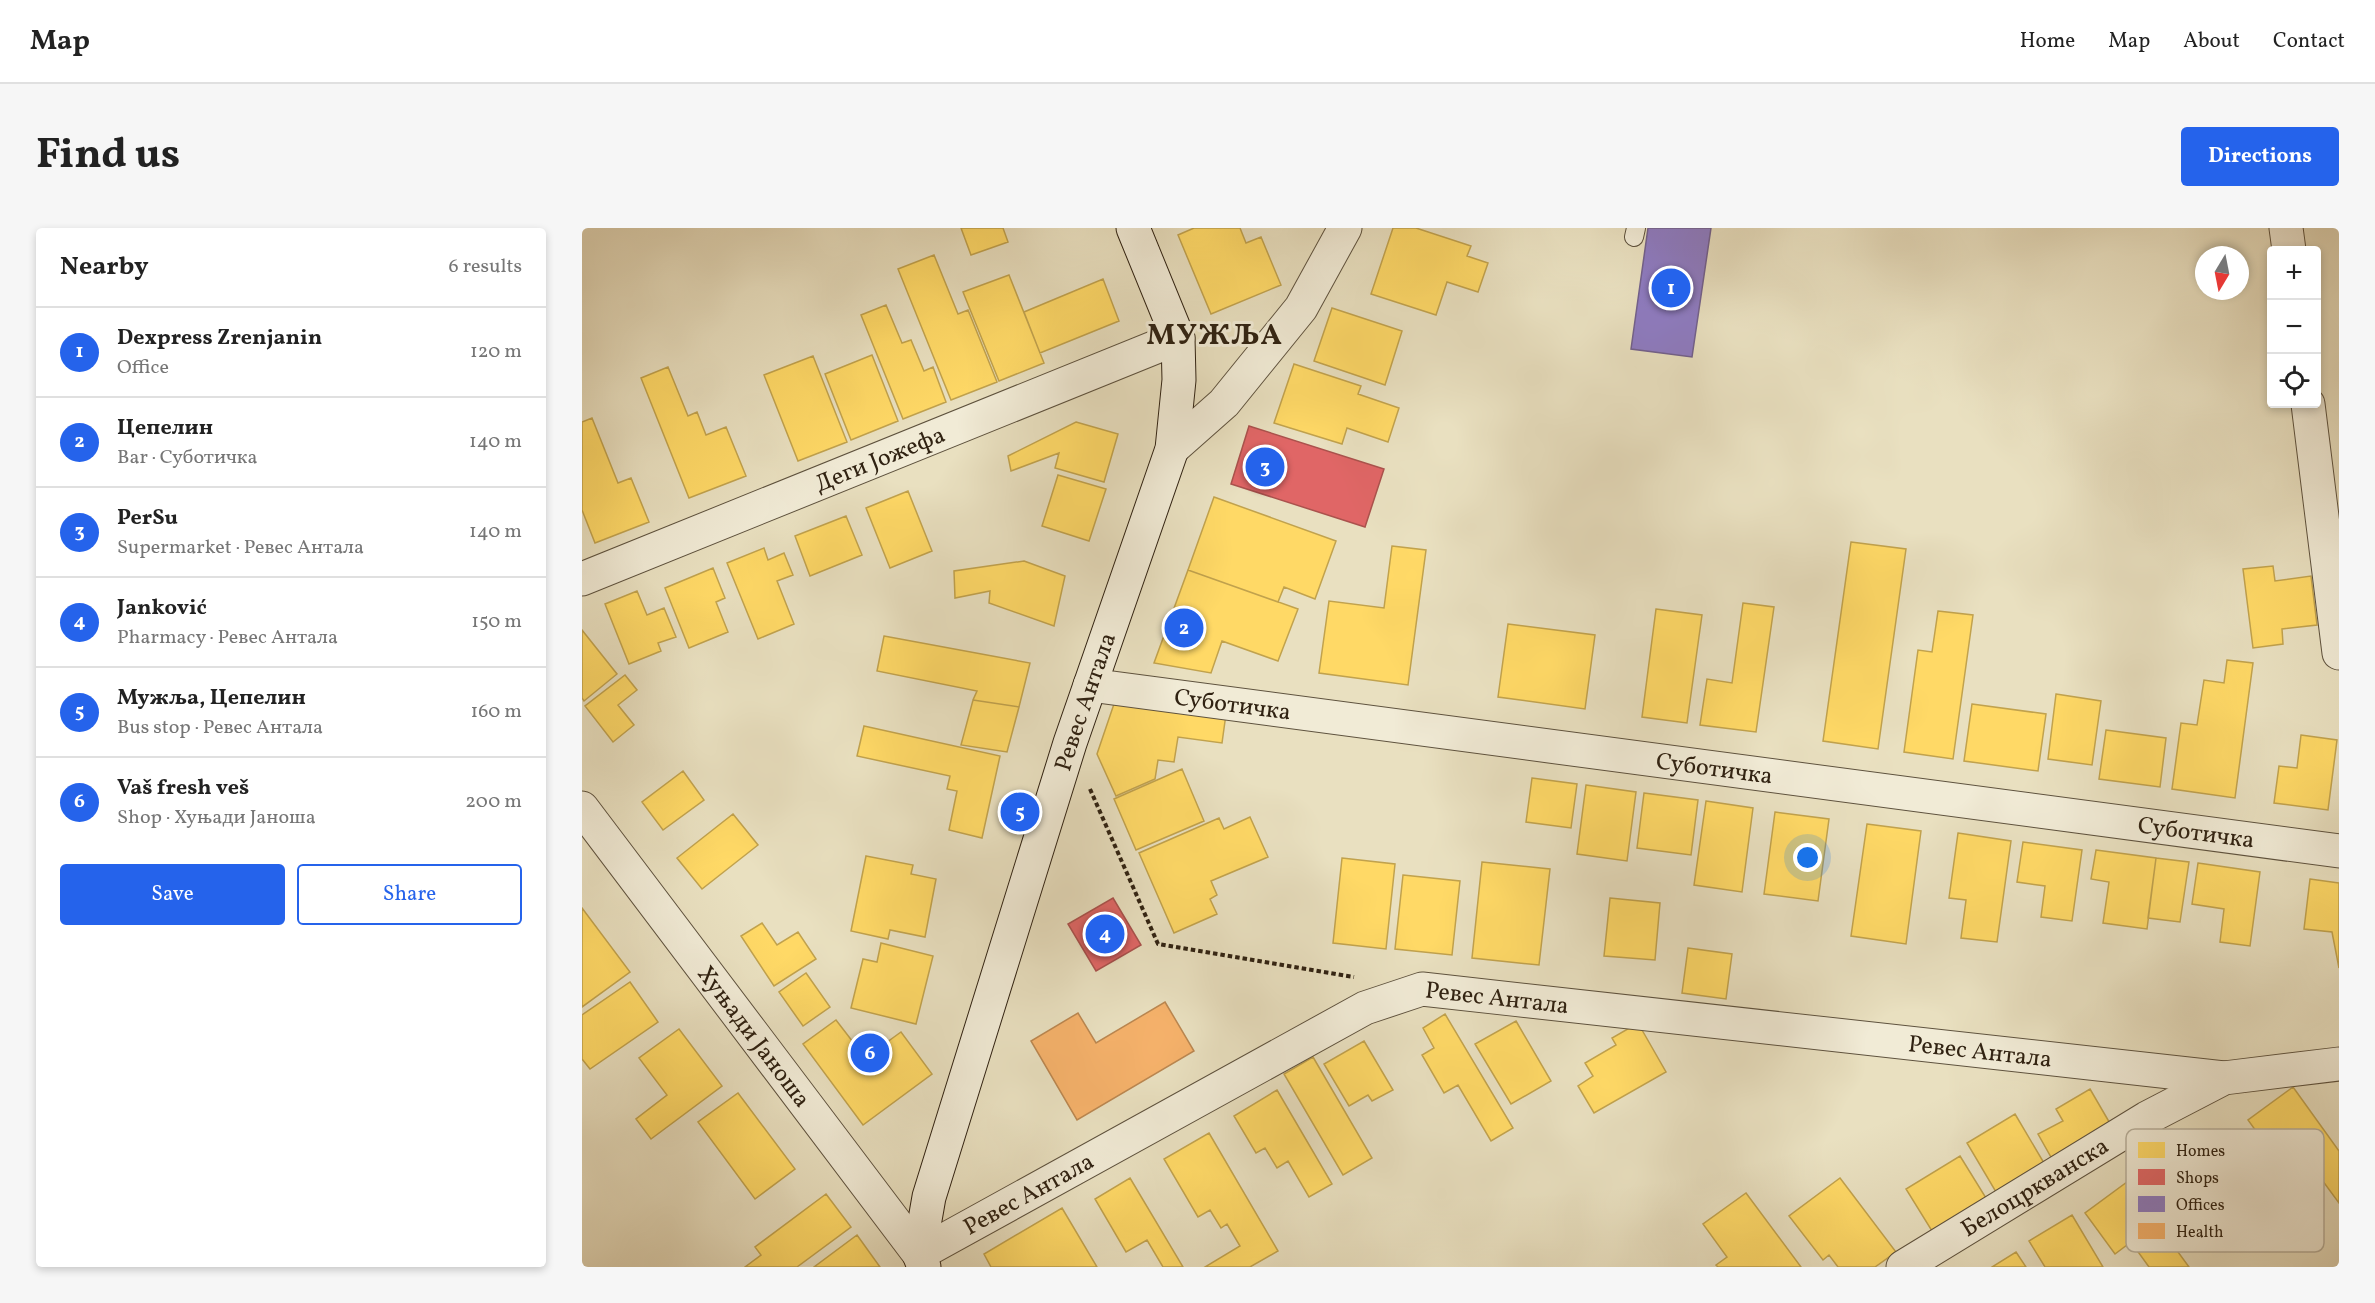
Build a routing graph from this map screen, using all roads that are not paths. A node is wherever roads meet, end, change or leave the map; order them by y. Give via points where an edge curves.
1 (1133, 228) edge
2 (1345, 228) edge
3 (2286, 228) edge
4 (2288, 246) edge
5 (1178, 338) junction
6 (2308, 408) edge
7 (1172, 448) junction
8 (582, 579) edge
9 (2339, 652) edge
10 (1090, 685) junction
11 (582, 808) edge
12 (2339, 851) edge
13 (2339, 1064) edge
14 (2224, 1078) junction
15 (2129, 1129) edge
16 (2126, 1131) edge
17 (922, 1260) edge
18 (1903, 1267) edge

1 - 5 street
2 - 7 street via 1300,308 1224,403
3 - 4 street
5 - 7 street, Ревес Антала via 1179,380
5 - 8 street, Деги Јожефа
6 - 9 street
7 - 10 street, Ревес Антала
10 - 12 street, Суботичка
10 - 17 street, Ревес Антала via 929,1197
11 - 17 street, Хуњади Јаноша
13 - 14 street, Белоцркванска
14 - 15 street, Белоцркванска
14 - 17 street, Ревес Антала via 1422,989 1365,1008
16 - 18 street, Белоцркванска

